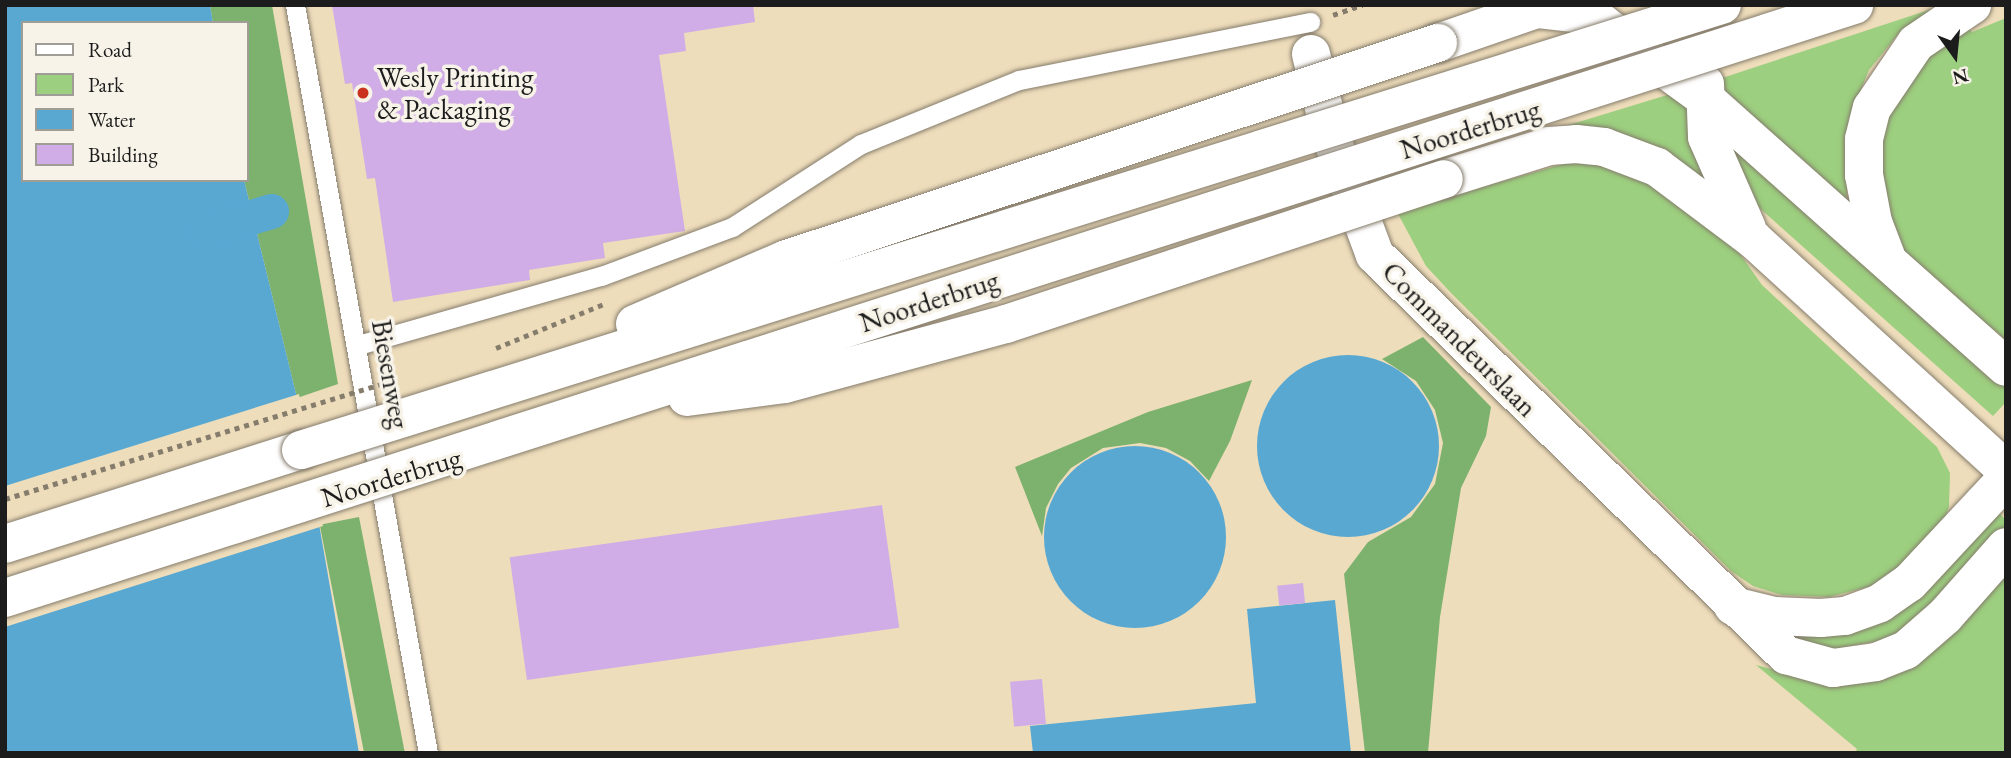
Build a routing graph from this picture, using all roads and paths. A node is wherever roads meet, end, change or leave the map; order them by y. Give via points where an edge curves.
1 (295, 5) edge
2 (1722, 5) edge
3 (1736, 5) edge
4 (1854, 5) edge
5 (1970, 6) edge
6 (1311, 27) edge
7 (1702, 96) junction
8 (1753, 240) junction
9 (1888, 261) junction
10 (358, 345) junction
11 (2006, 367) edge
12 (533, 375) junction
13 (622, 402) junction
14 (2006, 470) edge
15 (2006, 479) edge
16 (5, 544) edge
17 (2006, 547) edge
18 (5, 598) edge
19 (1731, 605) junction
20 (428, 753) edge

1 - 10 lane, Biesenweg
2 - 12 main road, Noorderbrug, bridge via 803,296
3 - 7 main road
4 - 13 main road, Noorderbrug, bridge
5 - 9 main road via 1916,43 1872,108 1864,139 1864,175 1872,222
6 - 10 lane via 1019,80 860,144 732,227 601,276
6 - 19 main road, Commandeurslaan via 1331,137 1375,255
7 - 8 main road via 1714,159
7 - 9 main road
7 - 12 main road, bridge via 1603,24 1560,9 1537,9 787,259 643,320
8 - 13 main road, bridge via 1657,167 1604,147 1549,146 1006,324 831,373 741,392
8 - 14 main road
9 - 11 main road
10 - 20 lane, Biesenweg
12 - 16 main road, Noorderbrug, bridge
13 - 18 main road, Noorderbrug, bridge
15 - 19 main road via 1909,583 1880,603 1844,616 1821,618 1774,616
17 - 19 main road, Commandeurslaan via 1925,636 1876,662 1833,668 1798,661

